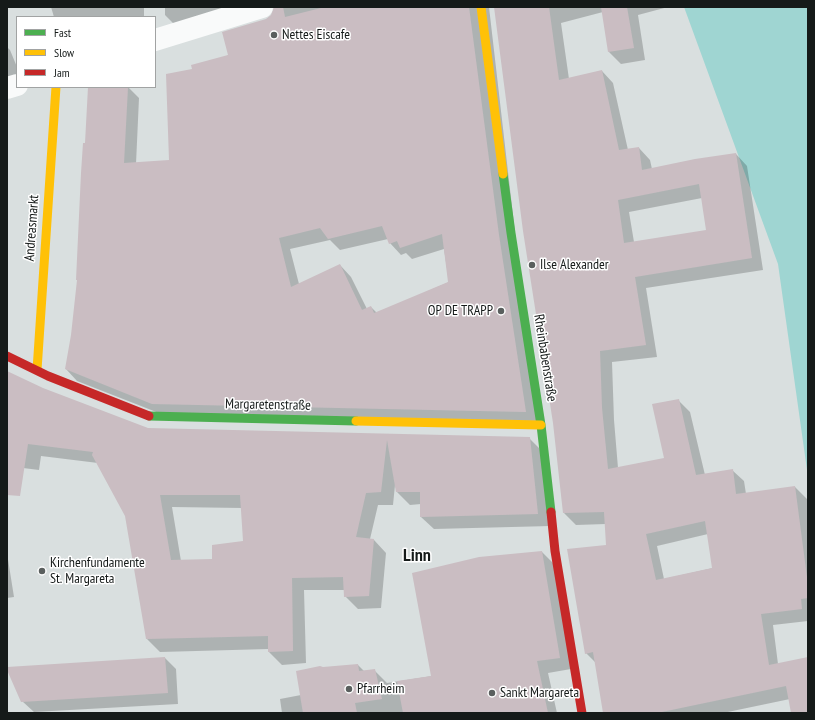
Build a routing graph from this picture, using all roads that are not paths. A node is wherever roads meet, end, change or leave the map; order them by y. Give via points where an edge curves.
1 (262, 7) edge
2 (481, 7) edge
3 (156, 40) edge
4 (56, 88) edge
5 (7, 356) edge
6 (36, 370) junction
7 (541, 425) junction
8 (582, 713) edge

1 - 3 street
2 - 7 street, Rheinbabenstraße via 511,233
4 - 6 street, Andreasmarkt
5 - 6 street, Margaretenstraße
6 - 7 street, Margaretenstraße via 149,416
7 - 8 street, Rheinbabenstraße via 556,551

